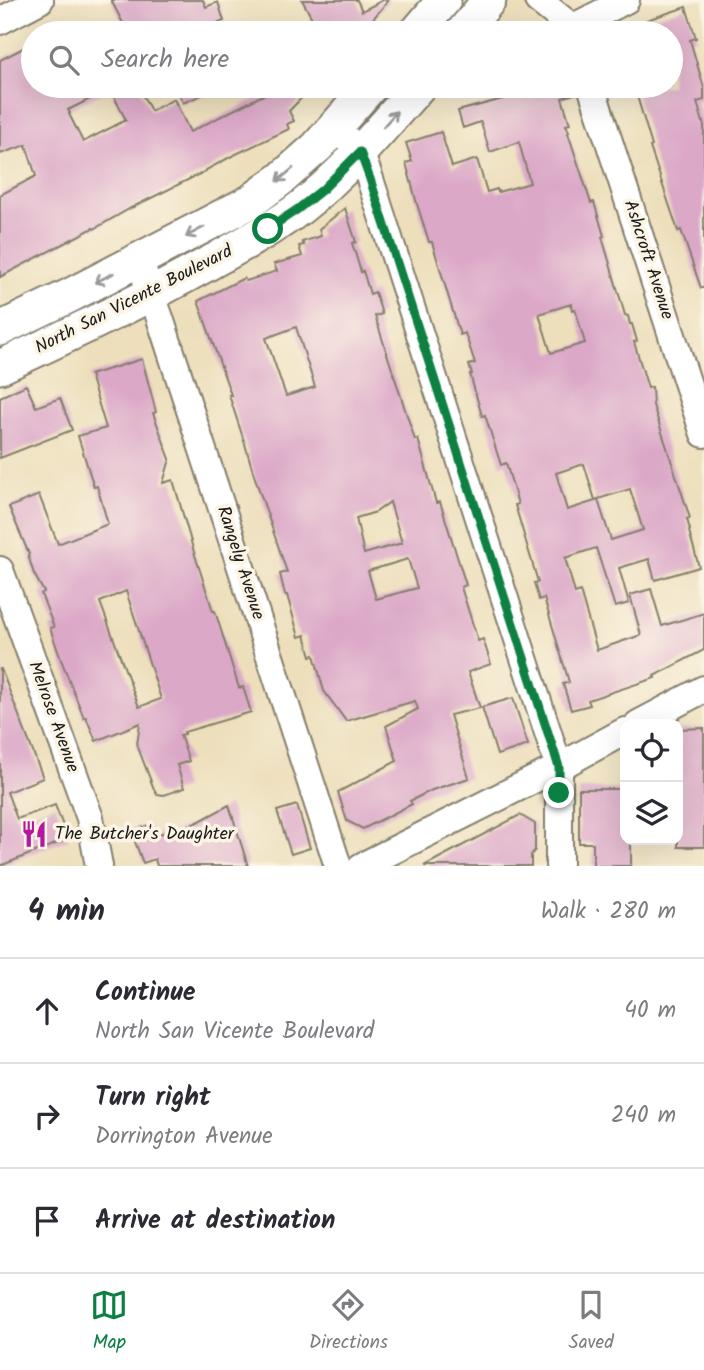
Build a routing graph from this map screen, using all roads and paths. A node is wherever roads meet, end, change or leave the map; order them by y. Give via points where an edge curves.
1 (40, 0) edge
2 (444, 0) edge
3 (489, 0) edge
4 (538, 0) edge
5 (626, 0) edge
6 (0, 21) edge
7 (426, 21) edge
8 (472, 21) edge
9 (560, 21) edge
10 (588, 21) edge
11 (360, 98) edge
12 (408, 98) edge
13 (596, 98) edge
14 (335, 127) junction
15 (360, 152) junction
16 (139, 260) junction
17 (152, 294) junction
18 (0, 329) edge
19 (0, 368) edge
20 (704, 434) edge
21 (0, 570) edge
22 (704, 689) edge
23 (647, 719) edge
24 (620, 734) edge
25 (559, 767) junction
26 (99, 866) edge
27 (338, 866) edge
28 (362, 866) edge
29 (559, 866) edge

1 - 6 street
2 - 7 main road
3 - 8 main road
4 - 9 street
5 - 10 street
11 - 14 main road, North San Vicente Boulevard
15 -> 12 main road, North San Vicente Boulevard
13 - 20 street, Ashcroft Avenue
14 - 15 street
14 -> 16 main road, North San Vicente Boulevard via 250,202
15 - 17 main road, North San Vicente Boulevard via 323,189 278,223
15 - 25 street
16 - 17 street, Rangely Avenue
16 -> 18 main road, North San Vicente Boulevard
17 - 19 main road, North San Vicente Boulevard
17 - 27 street, Rangely Avenue
21 - 26 street, Melrose Avenue via 90,818
22 - 23 street
24 - 25 street
25 - 28 street
25 - 29 street

